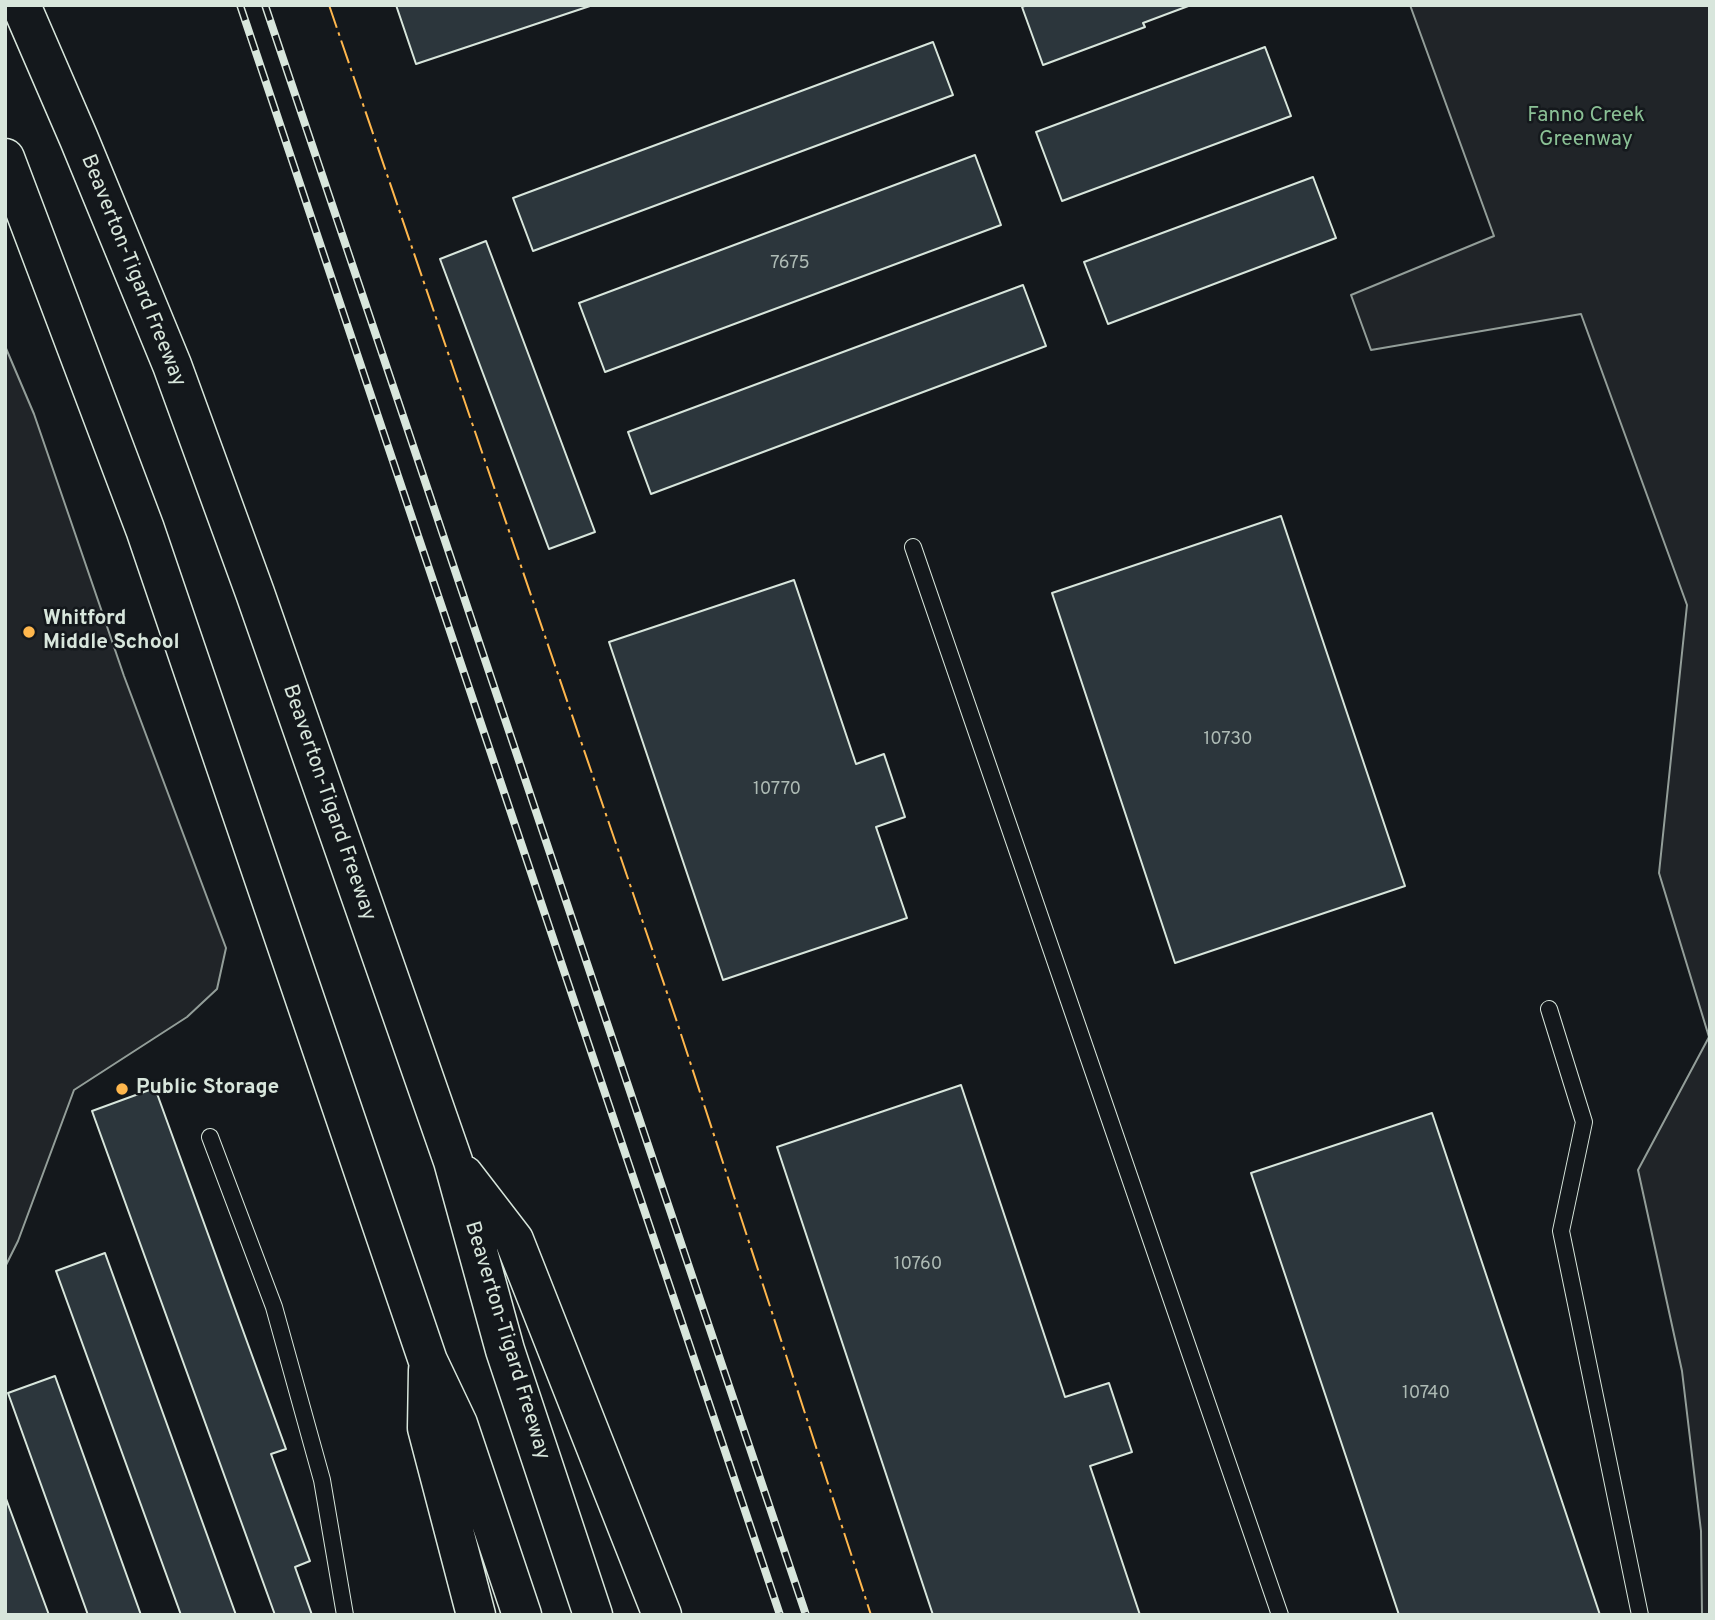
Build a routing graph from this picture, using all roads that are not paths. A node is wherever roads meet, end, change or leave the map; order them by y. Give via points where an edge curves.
1 (21, 5) edge
2 (5, 158) edge
3 (913, 547) dead end
4 (1549, 1009) dead end
5 (210, 1138) dead end
6 (453, 1161) junction
7 (428, 1361) junction
8 (345, 1615) edge
9 (476, 1615) edge
10 (522, 1615) edge
11 (593, 1615) edge
12 (662, 1615) edge
13 (1280, 1615) edge
14 (1640, 1615) edge

1 - 6 highway, Beaverton-Tigard Freeway via 172,365
2 - 7 highway via 145,528
3 - 13 lane
4 - 14 lane via 1584,1122 1561,1231
5 - 8 lane via 274,1307 322,1480
6 - 11 highway, Beaverton-Tigard Freeway via 505,1350
6 - 12 highway via 514,1240
7 - 9 highway via 427,1428
7 - 10 highway via 458,1424

